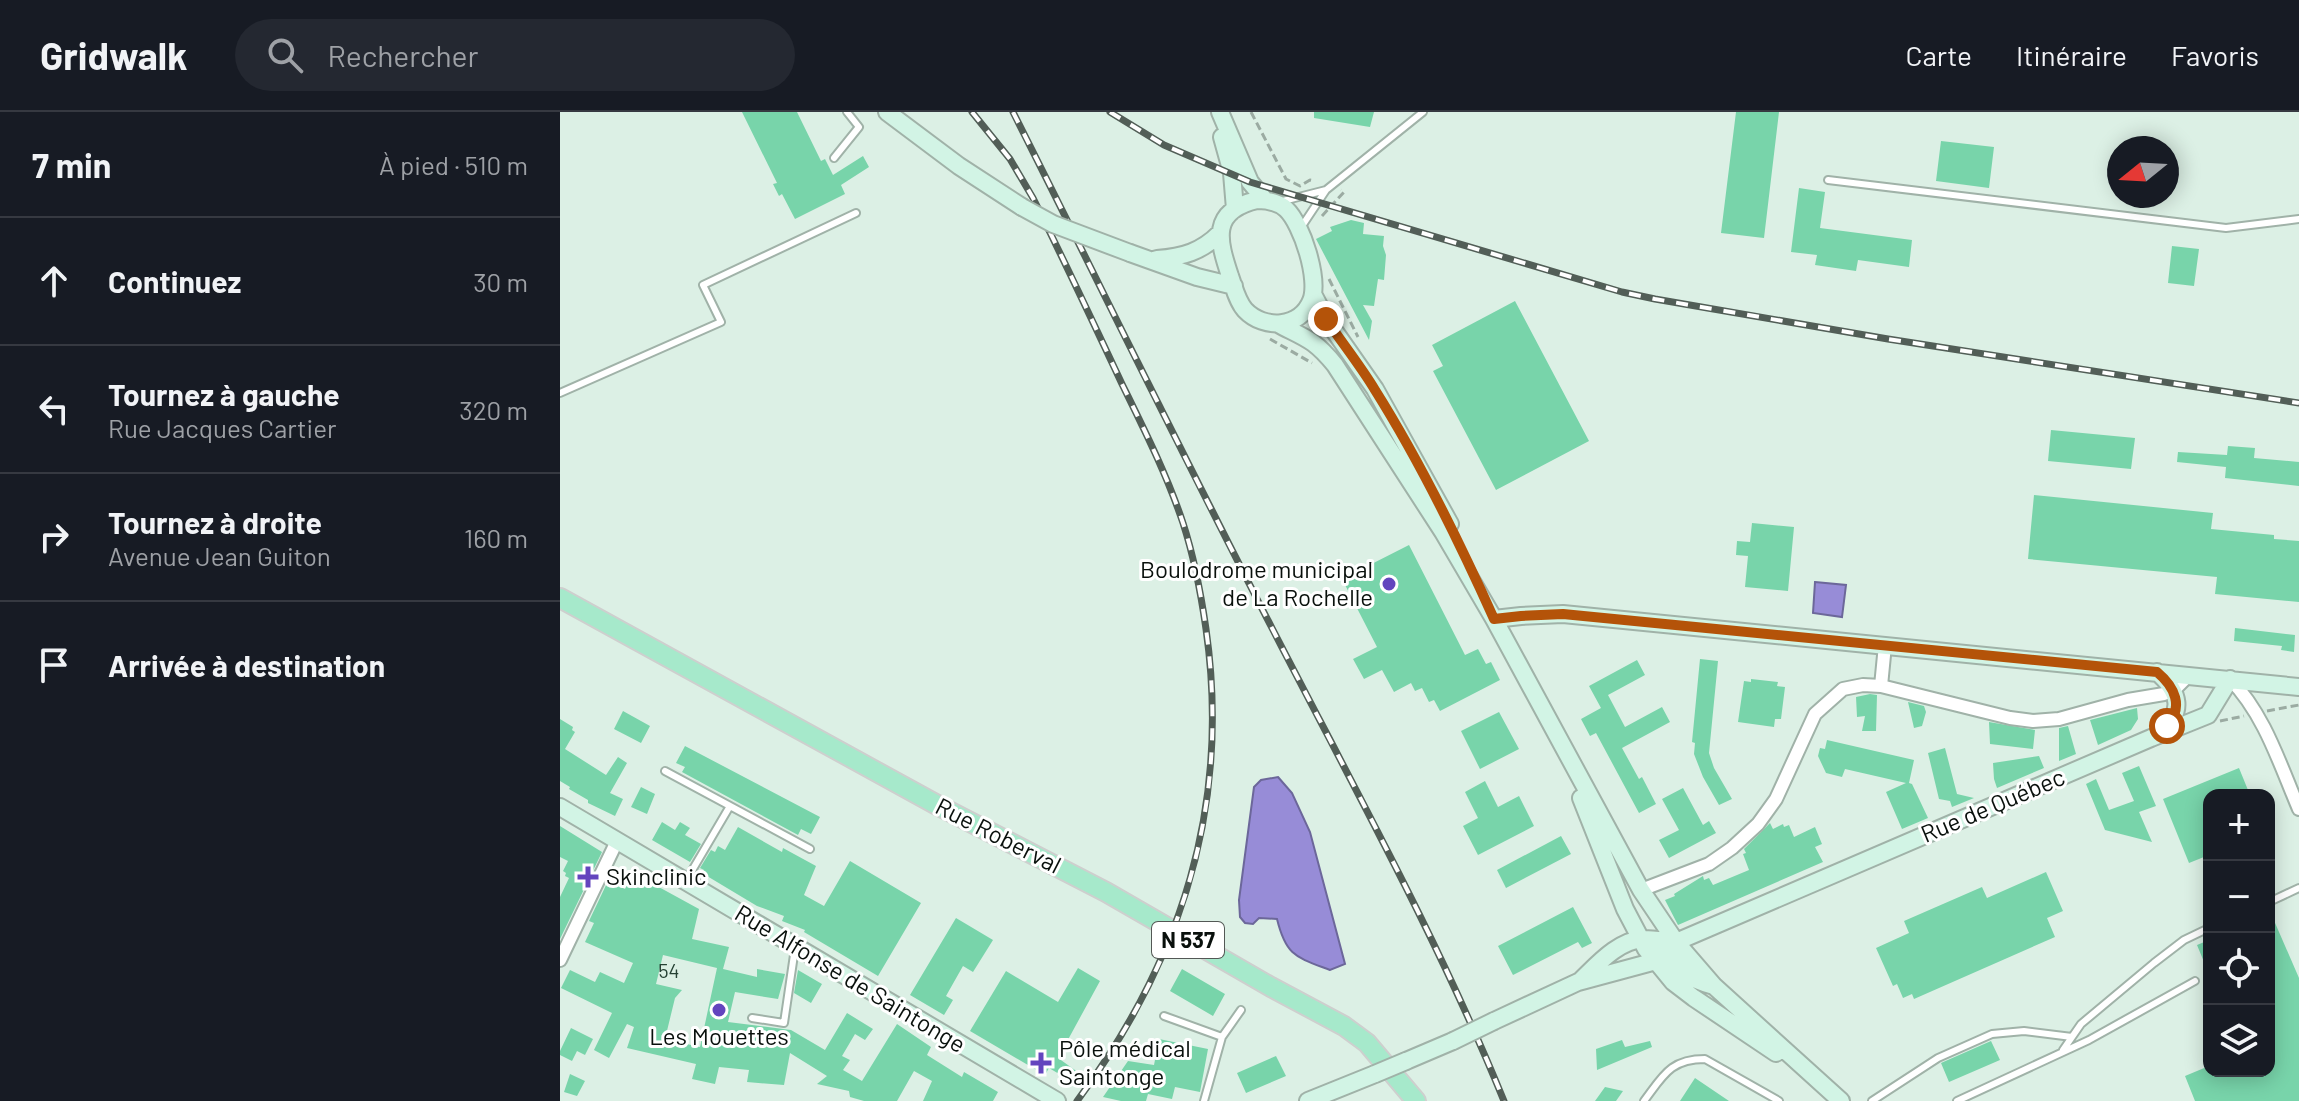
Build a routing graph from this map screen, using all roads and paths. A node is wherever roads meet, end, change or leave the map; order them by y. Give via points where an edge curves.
1 (847, 112) edge
2 (887, 112) edge
3 (1218, 112) edge
4 (1423, 112) edge
5 (834, 158) dead end
6 (1828, 180) dead end
7 (1326, 190) junction
8 (1270, 201) junction
9 (1235, 209) junction
10 (856, 213) dead end
11 (2299, 219) edge
12 (1299, 230) junction
13 (1220, 233) junction
14 (1150, 260) junction
15 (1234, 286) junction
16 (1313, 294) junction
17 (1278, 324) junction
18 (560, 393) edge
19 (1401, 452) junction
20 (560, 598) edge
21 (1494, 619) junction
22 (1885, 645) junction
23 (2157, 672) junction
24 (2189, 675) junction
25 (2230, 679) junction
26 (1881, 686) junction
27 (2299, 687) edge
28 (2174, 690) junction
29 (2151, 738) junction
30 (1561, 745) junction
31 (665, 771) dead end
32 (730, 806) junction
33 (560, 807) edge
34 (2299, 809) edge
35 (617, 841) junction
36 (810, 849) dead end
37 (685, 882) junction
38 (2299, 888) edge
39 (1641, 890) junction
40 (2275, 899) edge
41 (2203, 931) edge
42 (795, 947) junction
43 (1659, 947) junction
44 (560, 960) edge
45 (2195, 981) dead end
46 (1578, 982) junction
47 (1241, 1010) dead end
48 (1164, 1016) dead end
49 (752, 1018) dead end
50 (1222, 1037) junction
51 (2072, 1037) junction
52 (2061, 1053) junction
53 (1805, 1070) junction
54 (1835, 1095) edge
55 (1057, 1101) edge
56 (1204, 1101) edge
57 (1308, 1101) edge
58 (1416, 1101) edge
59 (1644, 1101) edge
60 (1779, 1101) edge
61 (1848, 1101) edge
62 (1872, 1101) edge
63 (1957, 1101) edge

1 - 5 lane via 859,127
2 - 14 street, bridge via 1022,207
3 - 8 street via 1250,182
3 - 9 street
4 - 7 lane
6 - 11 lane via 2226,228
7 - 8 lane
7 - 12 lane
8 - 9 street via 1247,202
8 - 12 street via 1285,208
9 - 13 street
10 - 18 lane via 703,285 721,322
12 - 16 street via 1313,272
13 - 14 street via 1186,256
13 - 15 street
14 - 15 street
15 - 17 street via 1252,317
16 - 17 street via 1305,311
16 - 19 street via 1375,389
17 - 19 street via 1323,351
19 - 21 street
20 - 58 main road, Rue Roberval / N 537 via 1332,1019 1367,1043
21 - 22 street via 1563,614
21 - 30 street
22 - 23 street
22 - 26 street
23 - 24 street
23 - 28 street
24 - 25 street
24 - 28 street
25 - 27 street
25 - 29 street, Rue de Québec via 2208,715
25 - 34 street via 2253,706
26 - 28 street via 2033,721
26 - 39 street via 1843,689 1815,714 1776,799 1732,848 1709,864
28 - 29 street via 2177,711
29 - 43 street, Rue de Québec
30 - 39 street
30 - 43 street via 1619,895
31 - 32 lane
32 - 36 lane
32 - 37 lane
33 - 35 street, Rue Alfonse de Saintonge
35 - 37 street, Rue Alfonse de Saintonge
35 - 44 street
37 - 42 street, Rue Alfonse de Saintonge
38 - 40 lane
39 - 43 street
41 - 51 lane via 2154,963
42 - 49 lane via 784,1023
42 - 55 street, Rue Alfonse de Saintonge
43 - 46 street, Rue de Québec
43 - 46 street, Rue de Québec via 1609,954
43 - 53 street via 1714,986
43 - 53 street via 1673,982
45 - 52 lane
46 - 57 street, Rue de Québec, bridge
47 - 50 lane
48 - 50 lane
50 - 56 lane
51 - 52 lane
51 - 62 lane via 2024,1031 1992,1034 1938,1058
52 - 63 lane
53 - 54 street
54 - 61 street
59 - 60 lane via 1670,1066 1690,1059 1705,1059

